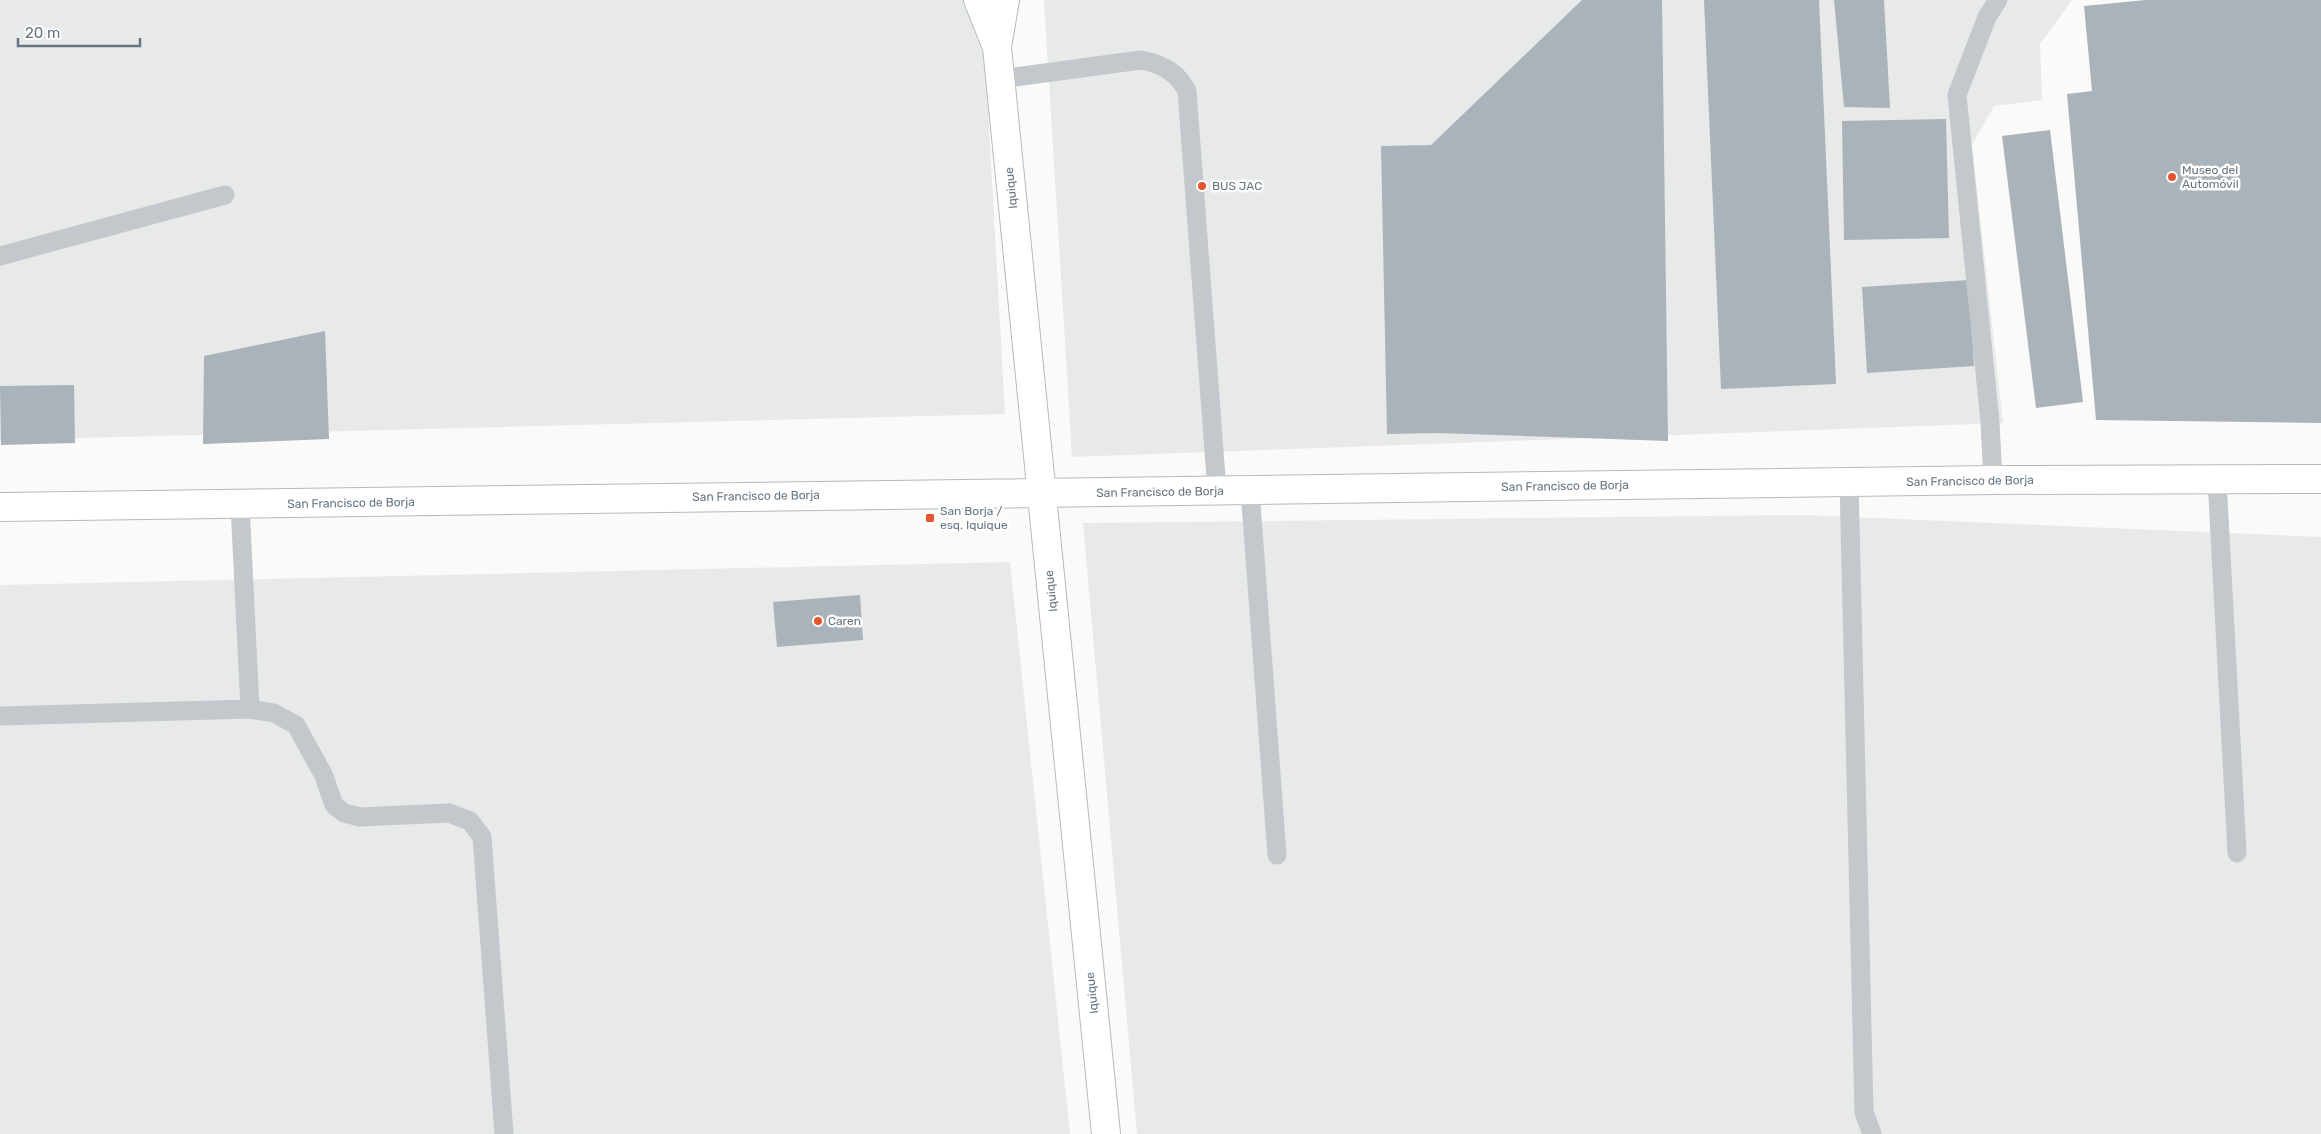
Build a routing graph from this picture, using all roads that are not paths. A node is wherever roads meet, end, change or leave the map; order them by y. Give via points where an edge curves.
1 (978, 0) edge
2 (1005, 0) edge
3 (1998, 0) edge
4 (997, 47) junction
5 (1000, 79) junction
6 (225, 194) dead end
7 (0, 256) edge
8 (2217, 479) junction
9 (2321, 479) edge
10 (1993, 480) junction
11 (1849, 482) junction
12 (1250, 490) junction
13 (1217, 491) junction
14 (1042, 493) junction
15 (240, 505) junction
16 (0, 507) edge
17 (250, 709) junction
18 (0, 716) edge
19 (2237, 853) dead end
20 (1277, 855) dead end
21 (504, 1134) edge
22 (1106, 1134) edge
23 (1872, 1134) edge

1 - 4 street, Iquique
2 - 4 street, Iquique
3 - 10 lane via 1987,17 1957,94
4 - 5 street, Iquique
5 - 13 lane via 1141,60 1157,63 1181,79 1187,91
5 - 14 street, Iquique
6 - 7 lane
8 - 9 street, San Francisco de Borja
8 - 10 street, San Francisco de Borja
8 - 19 lane
10 - 11 street, San Francisco de Borja
11 - 12 street, San Francisco de Borja
11 - 23 lane via 1864,1112
12 - 13 street, San Francisco de Borja
12 - 20 lane
13 - 14 street, San Francisco de Borja
14 - 15 street, San Francisco de Borja
14 - 22 street, Iquique
15 - 16 street, San Francisco de Borja
15 - 17 lane
17 - 18 lane
17 - 21 lane via 274,712 296,725 324,776 334,805 344,813 360,817 449,813 470,822 482,837

